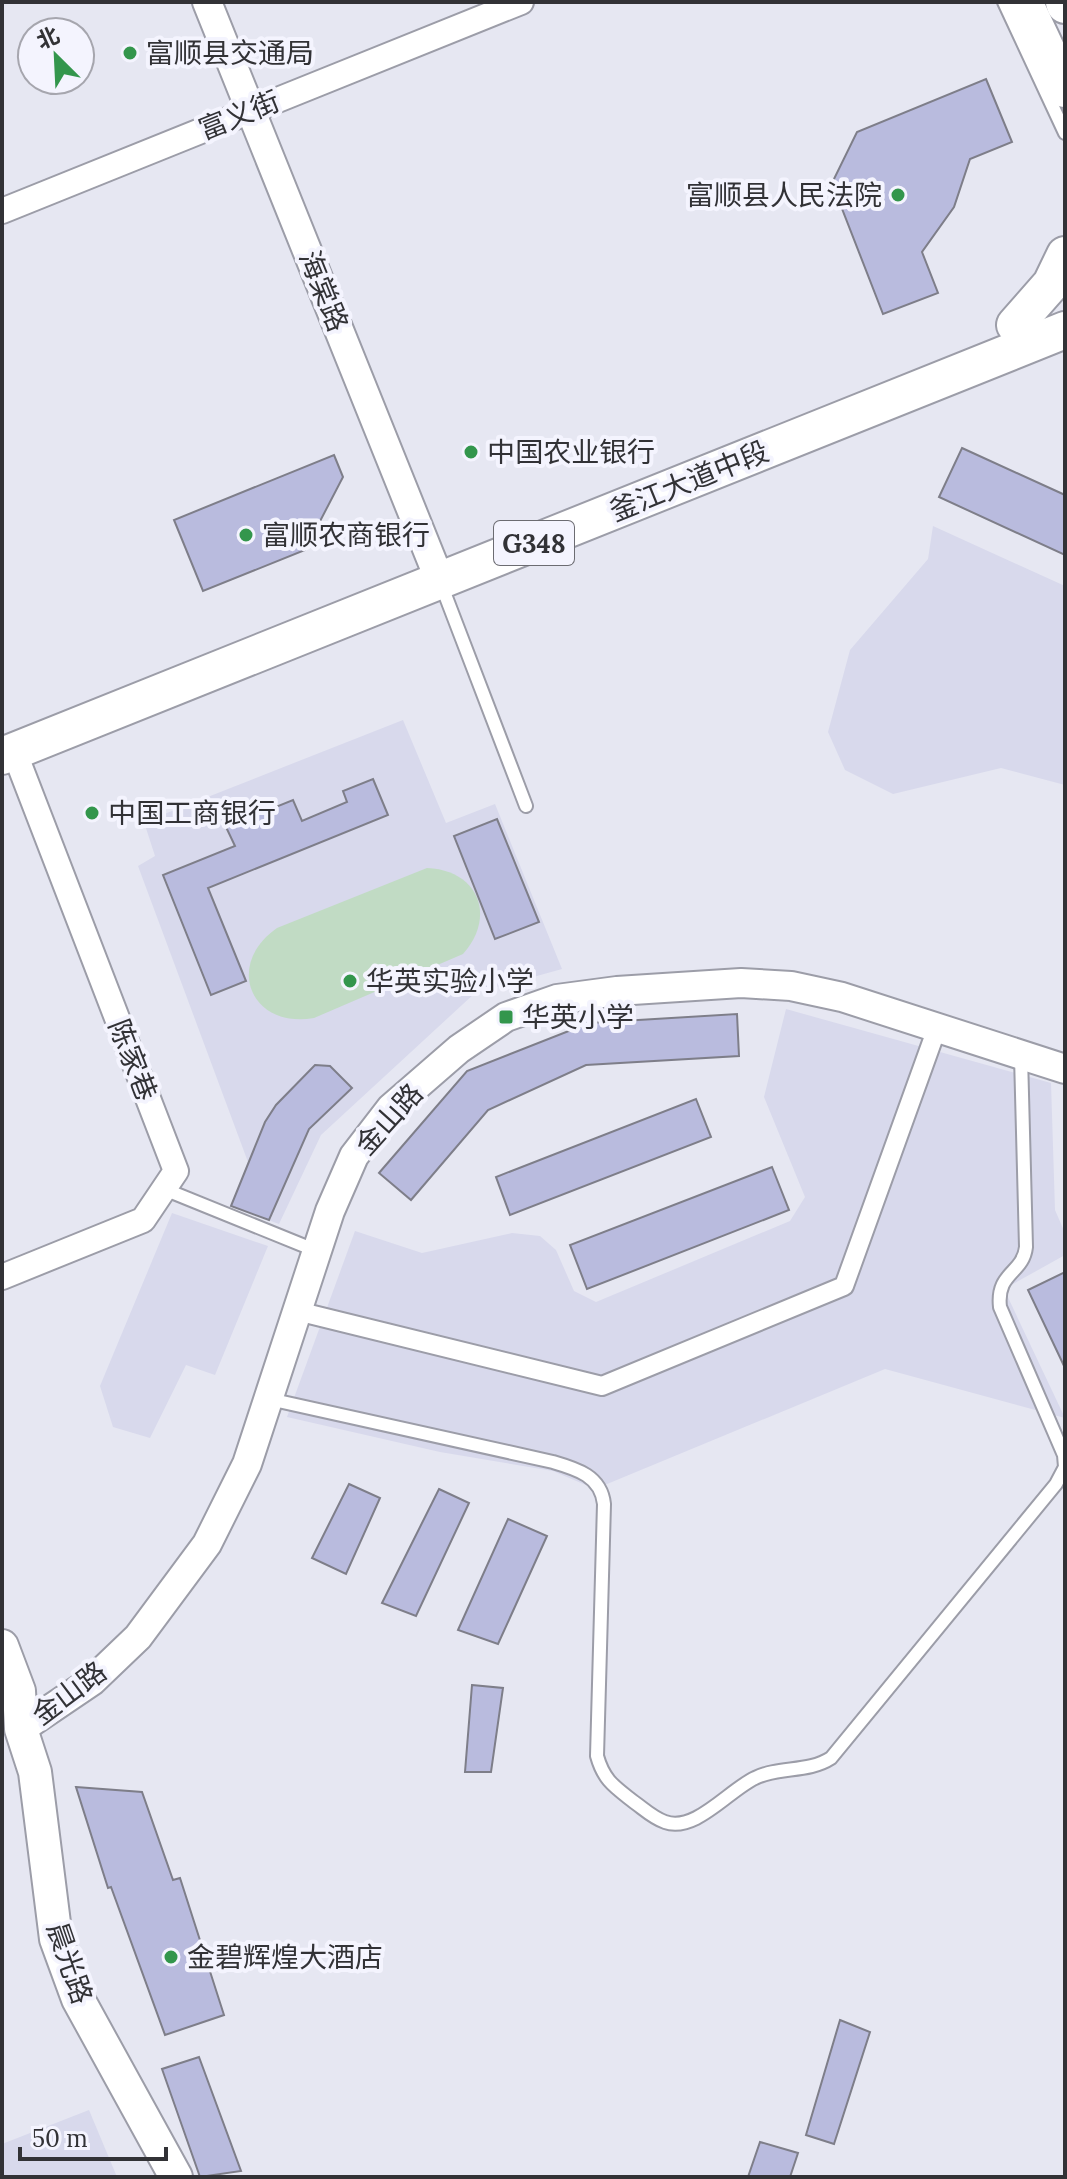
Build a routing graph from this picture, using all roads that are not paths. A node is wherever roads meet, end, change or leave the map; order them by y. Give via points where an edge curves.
1 (207, 2) edge
2 (521, 2) edge
3 (1004, 2) edge
4 (1024, 2) edge
5 (1065, 89) edge
6 (251, 110) junction
7 (1065, 133) edge
8 (2, 211) edge
9 (1065, 255) edge
10 (1065, 305) edge
11 (1065, 330) edge
12 (1020, 336) junction
13 (1065, 352) edge
14 (435, 570) junction
15 (6, 746) edge
16 (526, 806) dead end
17 (937, 1028) junction
18 (1021, 1056) junction
19 (1065, 1069) edge
20 (164, 1189) junction
21 (317, 1251) junction
22 (2, 1277) edge
23 (297, 1311) junction
24 (269, 1399) junction
25 (2, 1646) edge
26 (11, 1719) edge
27 (176, 2177) edge

1 - 6 street, 海棠路
2 - 6 street, 富义街
3 - 7 lane
4 - 5 main road
6 - 8 street, 富义街
6 - 14 street, 海棠路
9 - 12 main road
10 - 12 main road, 釜江大道中段 / G348
11 - 12 main road, 釜江大道中段 / G348
12 - 13 main road
12 - 14 main road, 釜江大道中段 / G348
14 - 15 main road, 釜江大道中段 / G348
14 - 16 lane
15 - 20 street, 陈家巷 via 176,1171
17 - 18 street, 金山路
17 - 21 street, 金山路 via 842,997 741,983 557,999 506,1017 459,1049 391,1108 354,1156
17 - 23 street via 844,1286 602,1386
18 - 19 street, 金山路
18 - 24 lane via 1026,1247 1025,1256 1000,1287 1000,1307 1065,1467 821,1765 754,1778 691,1821 666,1823 654,1817 602,1774 597,1756 604,1504 596,1481 553,1462
20 - 21 lane
20 - 22 street, 陈家巷 via 143,1220
21 - 23 street, 金山路
23 - 24 street, 金山路
24 - 26 street, 金山路 via 247,1464 207,1544 138,1637 92,1681
25 - 26 main road, 晨光路 via 19,1691
26 - 27 main road, 晨光路 via 35,1772 56,1939 78,1999

